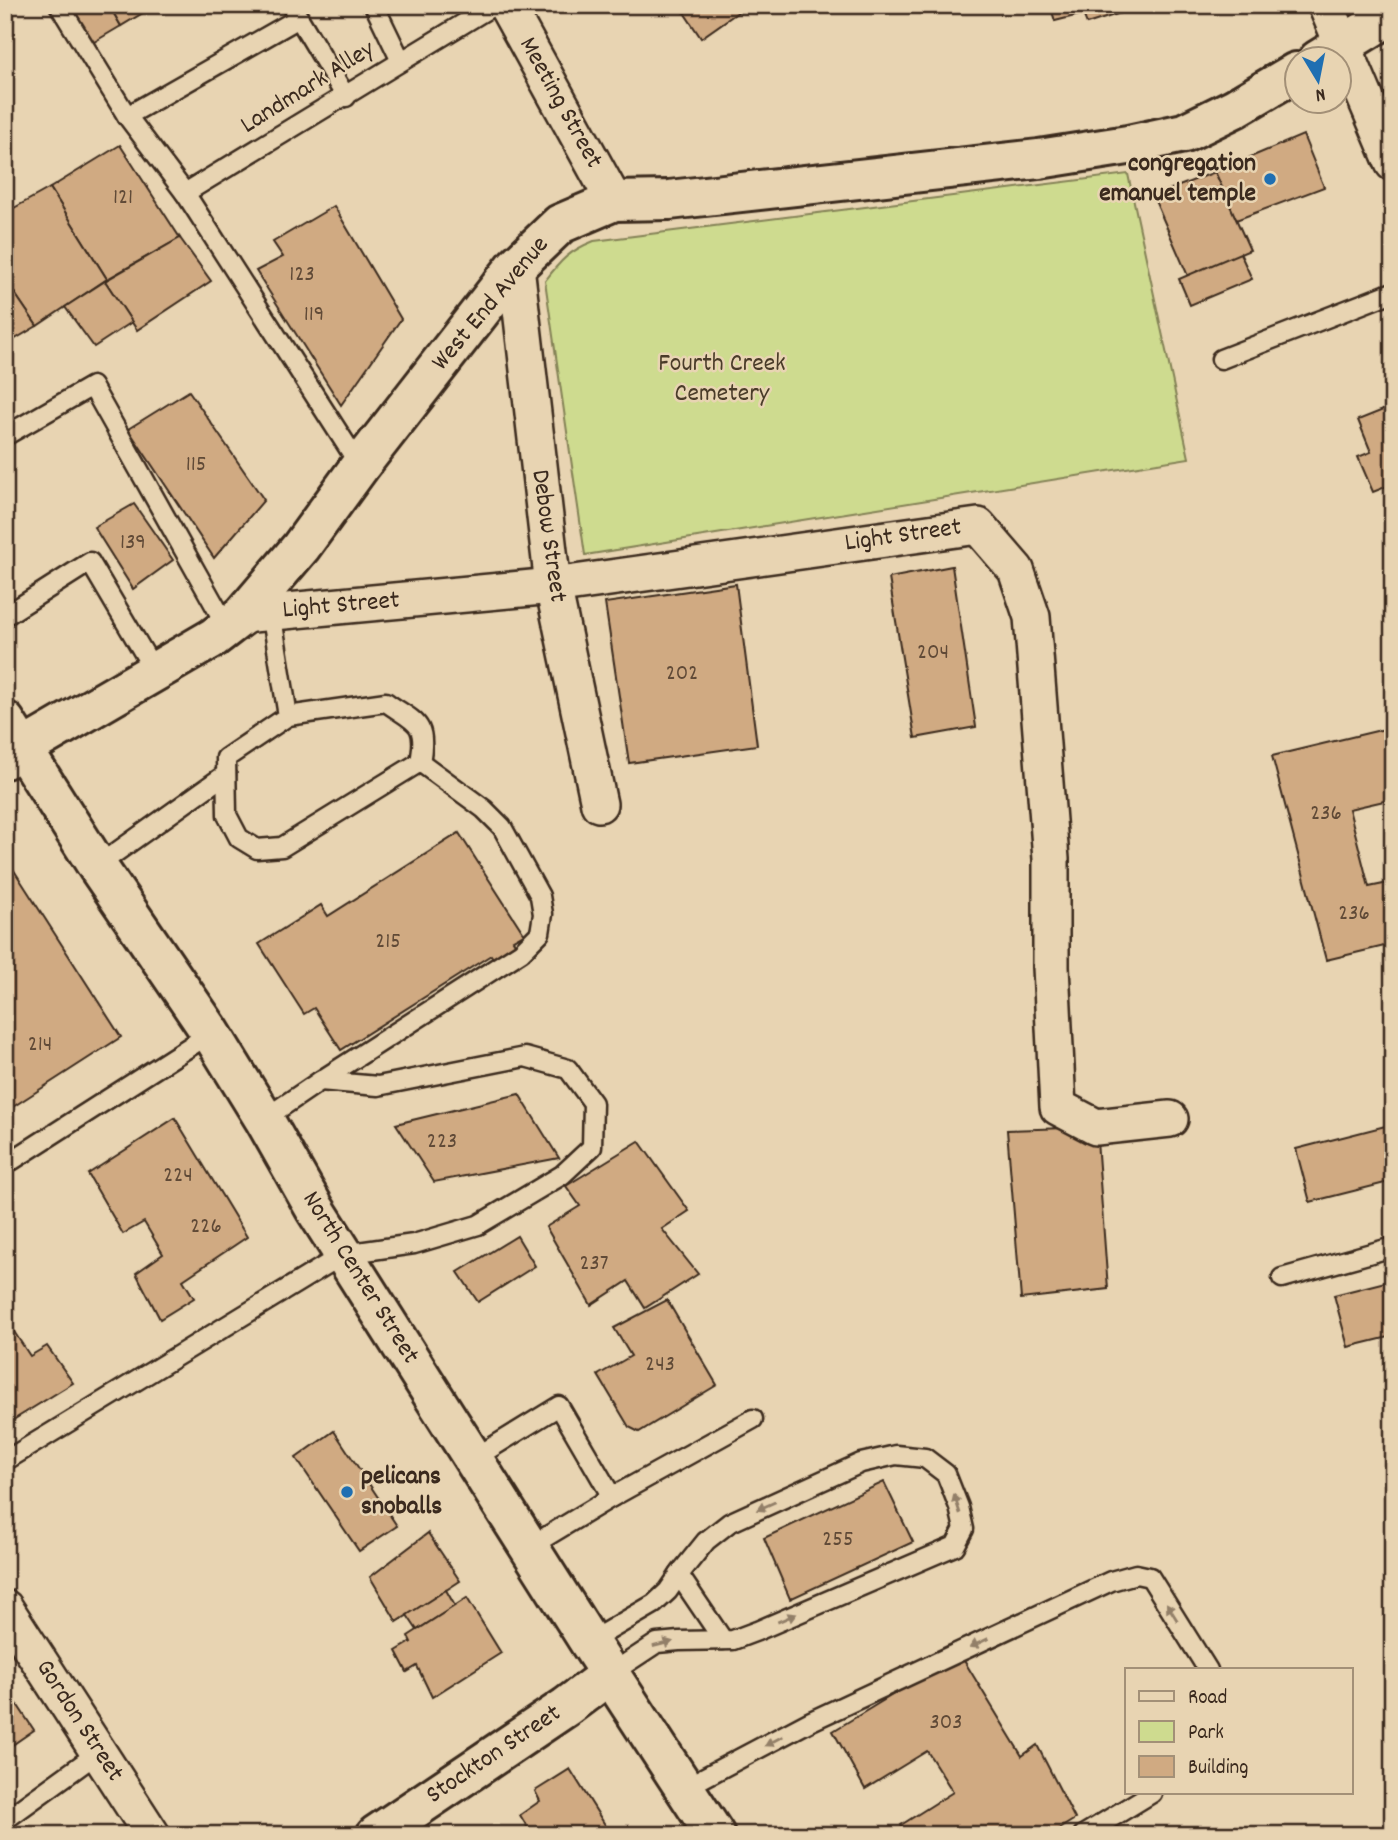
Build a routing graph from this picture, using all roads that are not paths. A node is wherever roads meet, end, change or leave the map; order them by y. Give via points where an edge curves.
1 (58, 5) edge
2 (374, 5) edge
3 (494, 5) edge
4 (506, 5) edge
5 (1326, 5) edge
6 (295, 12) edge
7 (1393, 14) edge
8 (1330, 46) edge
9 (1341, 46) edge
10 (401, 61) junction
11 (1282, 81) edge
12 (1352, 90) edge
13 (345, 97) junction
14 (127, 116) junction
15 (1393, 163) edge
16 (185, 193) junction
17 (614, 201) junction
18 (516, 266) junction
19 (1393, 292) edge
20 (1221, 359) dead end
21 (5, 436) edge
22 (360, 466) junction
23 (553, 586) junction
24 (5, 616) edge
25 (247, 618) junction
26 (155, 672) junction
27 (288, 716) junction
28 (11, 743) edge
29 (419, 762) junction
30 (226, 774) junction
31 (599, 804) dead end
32 (97, 866) junction
33 (211, 1033) junction
34 (320, 1081) junction
35 (264, 1119) junction
36 (1170, 1119) dead end
37 (5, 1165) edge
38 (1393, 1247) edge
39 (344, 1254) junction
40 (1282, 1278) dead end
41 (753, 1419) dead end
42 (473, 1459) junction
43 (5, 1461) edge
44 (612, 1497) junction
45 (529, 1547) junction
46 (679, 1575) junction
47 (5, 1608) edge
48 (723, 1640) junction
49 (589, 1642) junction
50 (1207, 1668) edge
51 (610, 1674) junction
52 (99, 1752) junction
53 (684, 1788) junction
54 (1150, 1794) edge
55 (5, 1819) edge
56 (152, 1835) edge
57 (376, 1835) edge
58 (715, 1835) edge
59 (1083, 1835) edge

1 - 14 lane
2 - 10 lane
3 - 10 lane, Landmark Alley
4 - 17 street, Meeting Street
5 - 8 street
6 - 13 lane
6 - 14 lane
7 - 9 main road
10 - 13 lane, Landmark Alley
11 - 17 main road, West End Avenue via 1184,132 1128,145 682,198
12 - 15 street
13 - 16 lane, Landmark Alley
14 - 16 lane
16 - 22 lane
17 - 18 main road, West End Avenue via 560,224
18 - 22 main road, West End Avenue
18 - 23 street, Debow Street
19 - 20 lane
21 - 25 lane via 92,386
22 - 25 main road, West End Avenue
23 - 25 street, Light Street
23 - 31 street, Debow Street
23 - 36 street, Light Street via 978,526 1016,570 1032,617 1051,859 1058,1107 1096,1127
24 - 26 lane via 90,562
25 - 26 main road, West End Avenue
25 - 27 lane
26 - 28 main road, West End Avenue
27 - 29 lane via 386,702 414,720 422,731
27 - 30 lane via 226,758
28 - 32 main road, North Center Street
29 - 30 lane via 282,847 257,849 239,838 227,815
29 - 34 lane via 502,827 540,896 540,933 521,952
30 - 32 lane
32 - 33 main road, North Center Street
33 - 35 main road, North Center Street
33 - 37 lane
34 - 35 lane
34 - 39 lane via 377,1087 525,1057 568,1069 593,1103 592,1147 562,1175 531,1194 478,1225 414,1244
35 - 39 main road, North Center Street
38 - 40 lane
39 - 42 main road, North Center Street
39 - 43 lane
41 - 44 lane
42 - 44 lane via 559,1406
42 - 45 main road, North Center Street
44 - 45 lane
45 - 49 main road, North Center Street
46 - 48 lane
48 -> 46 lane via 757,1631 955,1546 964,1529 946,1474 925,1458 896,1455 861,1463 729,1522 706,1541
46 - 49 lane via 654,1604
47 - 52 street, Gordon Street
51 -> 48 lane via 657,1643
49 - 51 main road, North Center Street
50 -> 53 lane via 1150,1577 1136,1574 1111,1581 809,1722
51 - 53 main road, North Center Street
51 - 57 main road, Stockton Street
52 - 55 lane
52 - 56 street, Gordon Street
53 - 58 main road, North Center Street
54 - 59 lane

